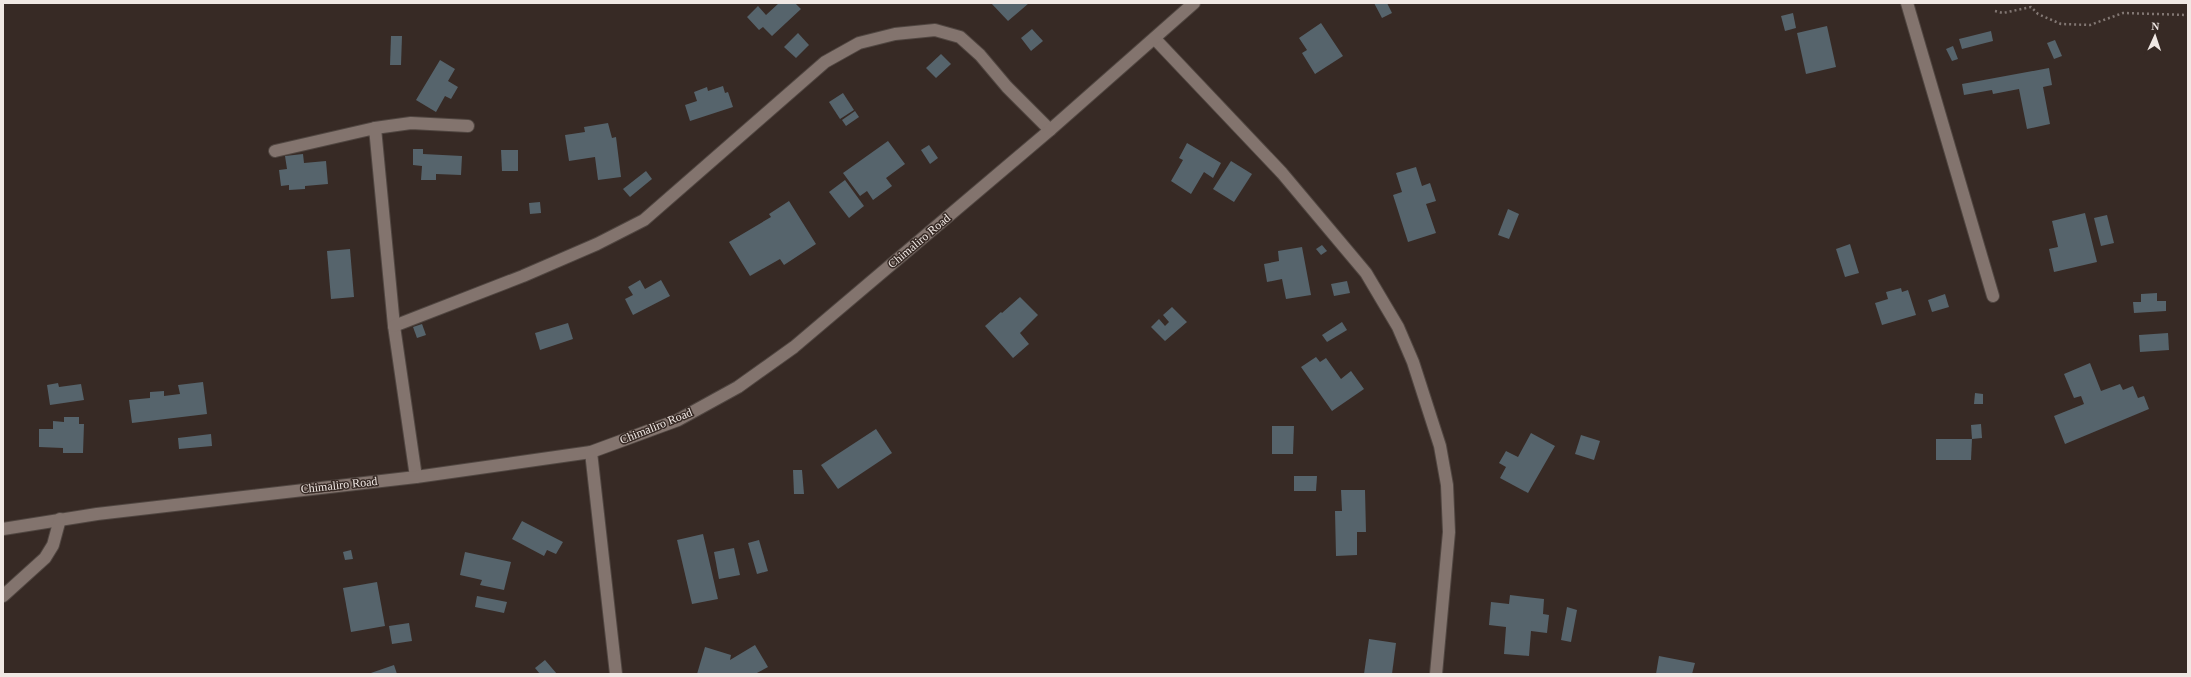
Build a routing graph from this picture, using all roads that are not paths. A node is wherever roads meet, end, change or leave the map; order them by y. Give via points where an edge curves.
1 (1194, 3) edge
2 (1907, 3) edge
3 (1155, 39) junction
4 (468, 126) dead end
5 (375, 128) junction
6 (1050, 130) junction
7 (275, 151) dead end
8 (1993, 296) dead end
9 (394, 326) junction
10 (591, 452) junction
11 (416, 477) junction
12 (60, 519) junction
13 (3, 529) edge
14 (3, 596) edge
15 (616, 674) edge
16 (1436, 674) edge

1 - 3 street, Chimaliro Road
2 - 8 street
3 - 6 street, Chimaliro Road
3 - 16 street via 1282,173 1366,273 1398,327 1413,362 1440,446 1447,485 1449,532
4 - 5 street via 411,123
5 - 7 street
5 - 9 street
6 - 9 street via 960,37 935,30 895,34 859,43 825,62 644,220 597,244 523,276
6 - 10 street, Chimaliro Road via 794,347 738,387 678,420
9 - 11 street
10 - 11 street, Chimaliro Road
10 - 15 street
11 - 12 street, Chimaliro Road
12 - 13 street, Chimaliro Road
12 - 14 street via 53,545 45,558

